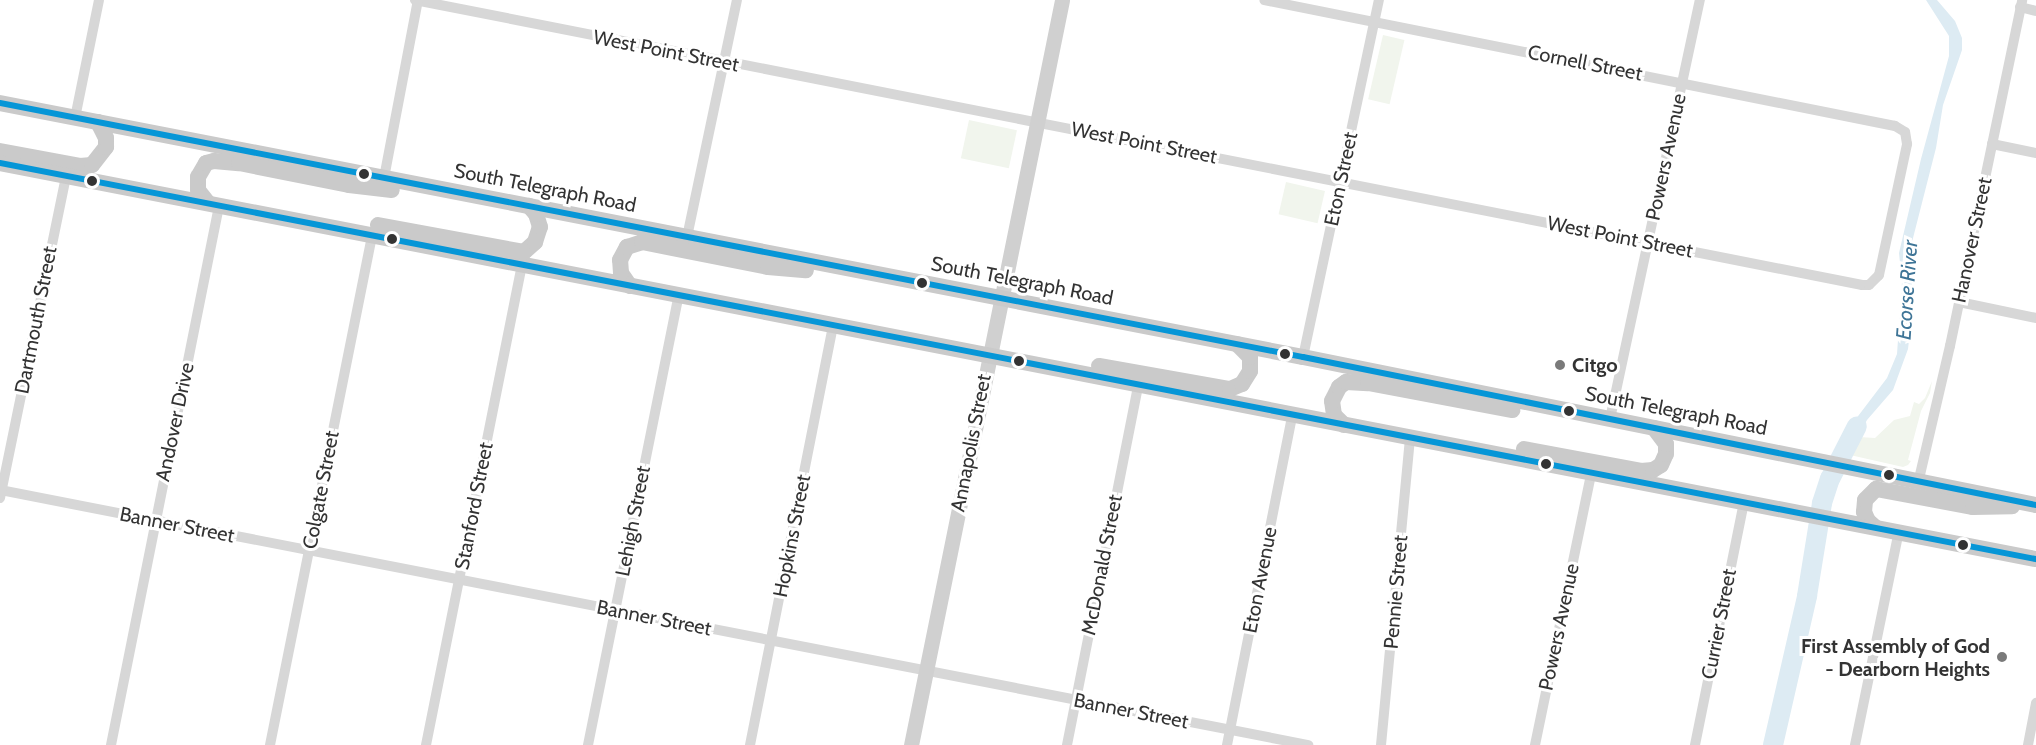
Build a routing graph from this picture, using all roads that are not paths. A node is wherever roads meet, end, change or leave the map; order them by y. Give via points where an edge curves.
1 (99, 0) edge
2 (417, 0) edge
3 (737, 0) edge
4 (1062, 0) edge
5 (1264, 0) edge
6 (1379, 0) edge
7 (1700, 0) edge
8 (2021, 4) edge
9 (2036, 10) edge
10 (1374, 23) junction
11 (723, 63) junction
12 (1682, 81) junction
13 (0, 103) edge
14 (75, 118) junction
15 (98, 122) junction
16 (1036, 122) junction
17 (1992, 144) junction
18 (0, 151) edge
19 (2036, 153) edge
20 (0, 163) edge
21 (66, 176) junction
22 (384, 178) junction
23 (1340, 183) junction
24 (435, 188) junction
25 (214, 205) junction
26 (529, 206) junction
27 (308, 223) junction
28 (372, 236) junction
29 (687, 237) junction
30 (1649, 242) junction
31 (522, 266) junction
32 (854, 270) junction
33 (1872, 283) joint
34 (630, 286) junction
35 (678, 297) junction
36 (999, 298) junction
37 (1959, 302) junction
38 (2036, 318) edge
39 (833, 326) junction
40 (1237, 344) junction
41 (988, 356) junction
42 (1303, 357) junction
43 (1030, 364) junction
44 (1138, 385) junction
45 (1548, 407) junction
46 (1292, 416) junction
47 (1610, 419) junction
48 (1344, 425) junction
49 (1654, 428) junction
50 (1410, 439) junction
51 (1434, 443) junction
52 (1591, 474) junction
53 (1919, 479) junction
54 (1, 493) edge
55 (1744, 503) junction
56 (2036, 505) edge
57 (155, 520) junction
58 (1875, 527) junction
59 (1899, 531) junction
60 (309, 552) junction
61 (2036, 559) edge
62 (459, 580) junction
63 (615, 610) junction
64 (771, 641) junction
65 (926, 671) junction
66 (1076, 700) junction
67 (2036, 704) edge
68 (1230, 730) junction
69 (111, 745) edge
70 (270, 745) edge
71 (426, 745) edge
72 (588, 745) edge
73 (750, 745) edge
74 (911, 745) edge
75 (1067, 745) edge
76 (1227, 745) edge
77 (1308, 745) edge
78 (1381, 745) edge
79 (1534, 745) edge
80 (1695, 745) edge
81 (1855, 745) edge
82 (2028, 745) edge

1 - 14 street
2 - 11 street, West Point Street
2 - 22 street
3 - 11 street
4 - 16 street, Annapolis Street
5 - 10 street, Cornell Street
6 - 10 street, Eton Street
7 - 12 street, Powers Avenue
8 - 9 street
8 - 17 street, Hanover Street
10 - 12 street, Cornell Street
10 - 23 street, Eton Street
11 - 16 street, West Point Street
11 - 29 street
12 - 30 street, Powers Avenue
12 - 33 street, Cornell Street via 1895,126 1905,132 1907,144 1879,275
13 - 14 main road, South Telegraph Road
14 - 15 main road, South Telegraph Road
15 - 18 main road via 106,147 92,165
15 - 22 main road, South Telegraph Road
16 - 23 street, West Point Street
16 - 36 street, Annapolis Street
17 - 19 street
17 - 37 street, Hanover Street
20 - 21 main road
21 - 25 main road
21 - 54 street, Dartmouth Street
22 - 24 main road, South Telegraph Road
23 - 30 street, West Point Street
23 - 42 street, Eton Street
24 - 25 main road via 397,190 349,185 214,161 206,163 198,177 198,190
24 - 26 main road, South Telegraph Road
25 - 27 main road
25 - 57 street, Andover Drive
26 - 27 main road via 540,227 535,242 524,252 373,224
26 - 29 main road, South Telegraph Road
27 - 28 main road
28 - 31 main road
28 - 60 street, Colgate Street
29 - 32 main road, South Telegraph Road
30 - 33 street, West Point Street via 1862,285
30 - 47 street, Powers Avenue
31 - 34 main road
31 - 62 street, Stanford Street
32 - 34 main road via 795,270 642,242 627,247 620,260 621,273
32 - 36 main road, South Telegraph Road
34 - 35 main road
35 - 39 main road
35 - 63 street, Lehigh Street
36 - 40 main road, South Telegraph Road
36 - 41 street, Annapolis Street
37 - 38 street
37 - 53 street, Hanover Street
39 - 41 main road
39 - 64 street, Hopkins Street
40 - 42 main road, South Telegraph Road
40 - 43 main road via 1250,357 1250,371 1242,384 1230,389 1092,364
41 - 43 main road
41 - 65 street, Annapolis Street
42 - 45 main road, South Telegraph Road
43 - 44 main road
44 - 46 main road
44 - 66 street, McDonald Street
45 - 47 main road, South Telegraph Road
45 - 48 main road via 1489,407 1346,382 1338,387 1332,401 1334,415
46 - 48 main road
46 - 68 street, Eton Avenue
47 - 49 main road, South Telegraph Road
48 - 50 main road
49 - 51 main road via 1666,444 1666,454 1661,465 1641,471 1510,446 1456,440
49 - 53 main road, South Telegraph Road
50 - 51 main road
50 - 78 street, Pennie Street
51 - 52 main road
52 - 55 main road
52 - 79 street, Powers Avenue
53 - 56 main road, South Telegraph Road
54 - 57 street, Banner Street
55 - 58 main road
55 - 80 street, Currier Street
56 - 58 main road via 1973,507 1882,488 1869,493 1865,500 1864,512
57 - 60 street, Banner Street
57 - 69 street, Andover Drive
58 - 59 main road
59 - 61 main road
59 - 81 street
60 - 62 street, Banner Street
60 - 70 street, Colgate Street
62 - 63 street, Banner Street
62 - 71 street, Stanford Street
63 - 64 street, Banner Street
63 - 72 street, Lehigh Street
64 - 65 street, Banner Street
64 - 73 street, Hopkins Street
65 - 66 street, Banner Street
65 - 74 street, Annapolis Street
66 - 68 street, Banner Street
66 - 75 street, McDonald Street
67 - 82 street
68 - 76 street, Eton Avenue
68 - 77 street, Banner Street

